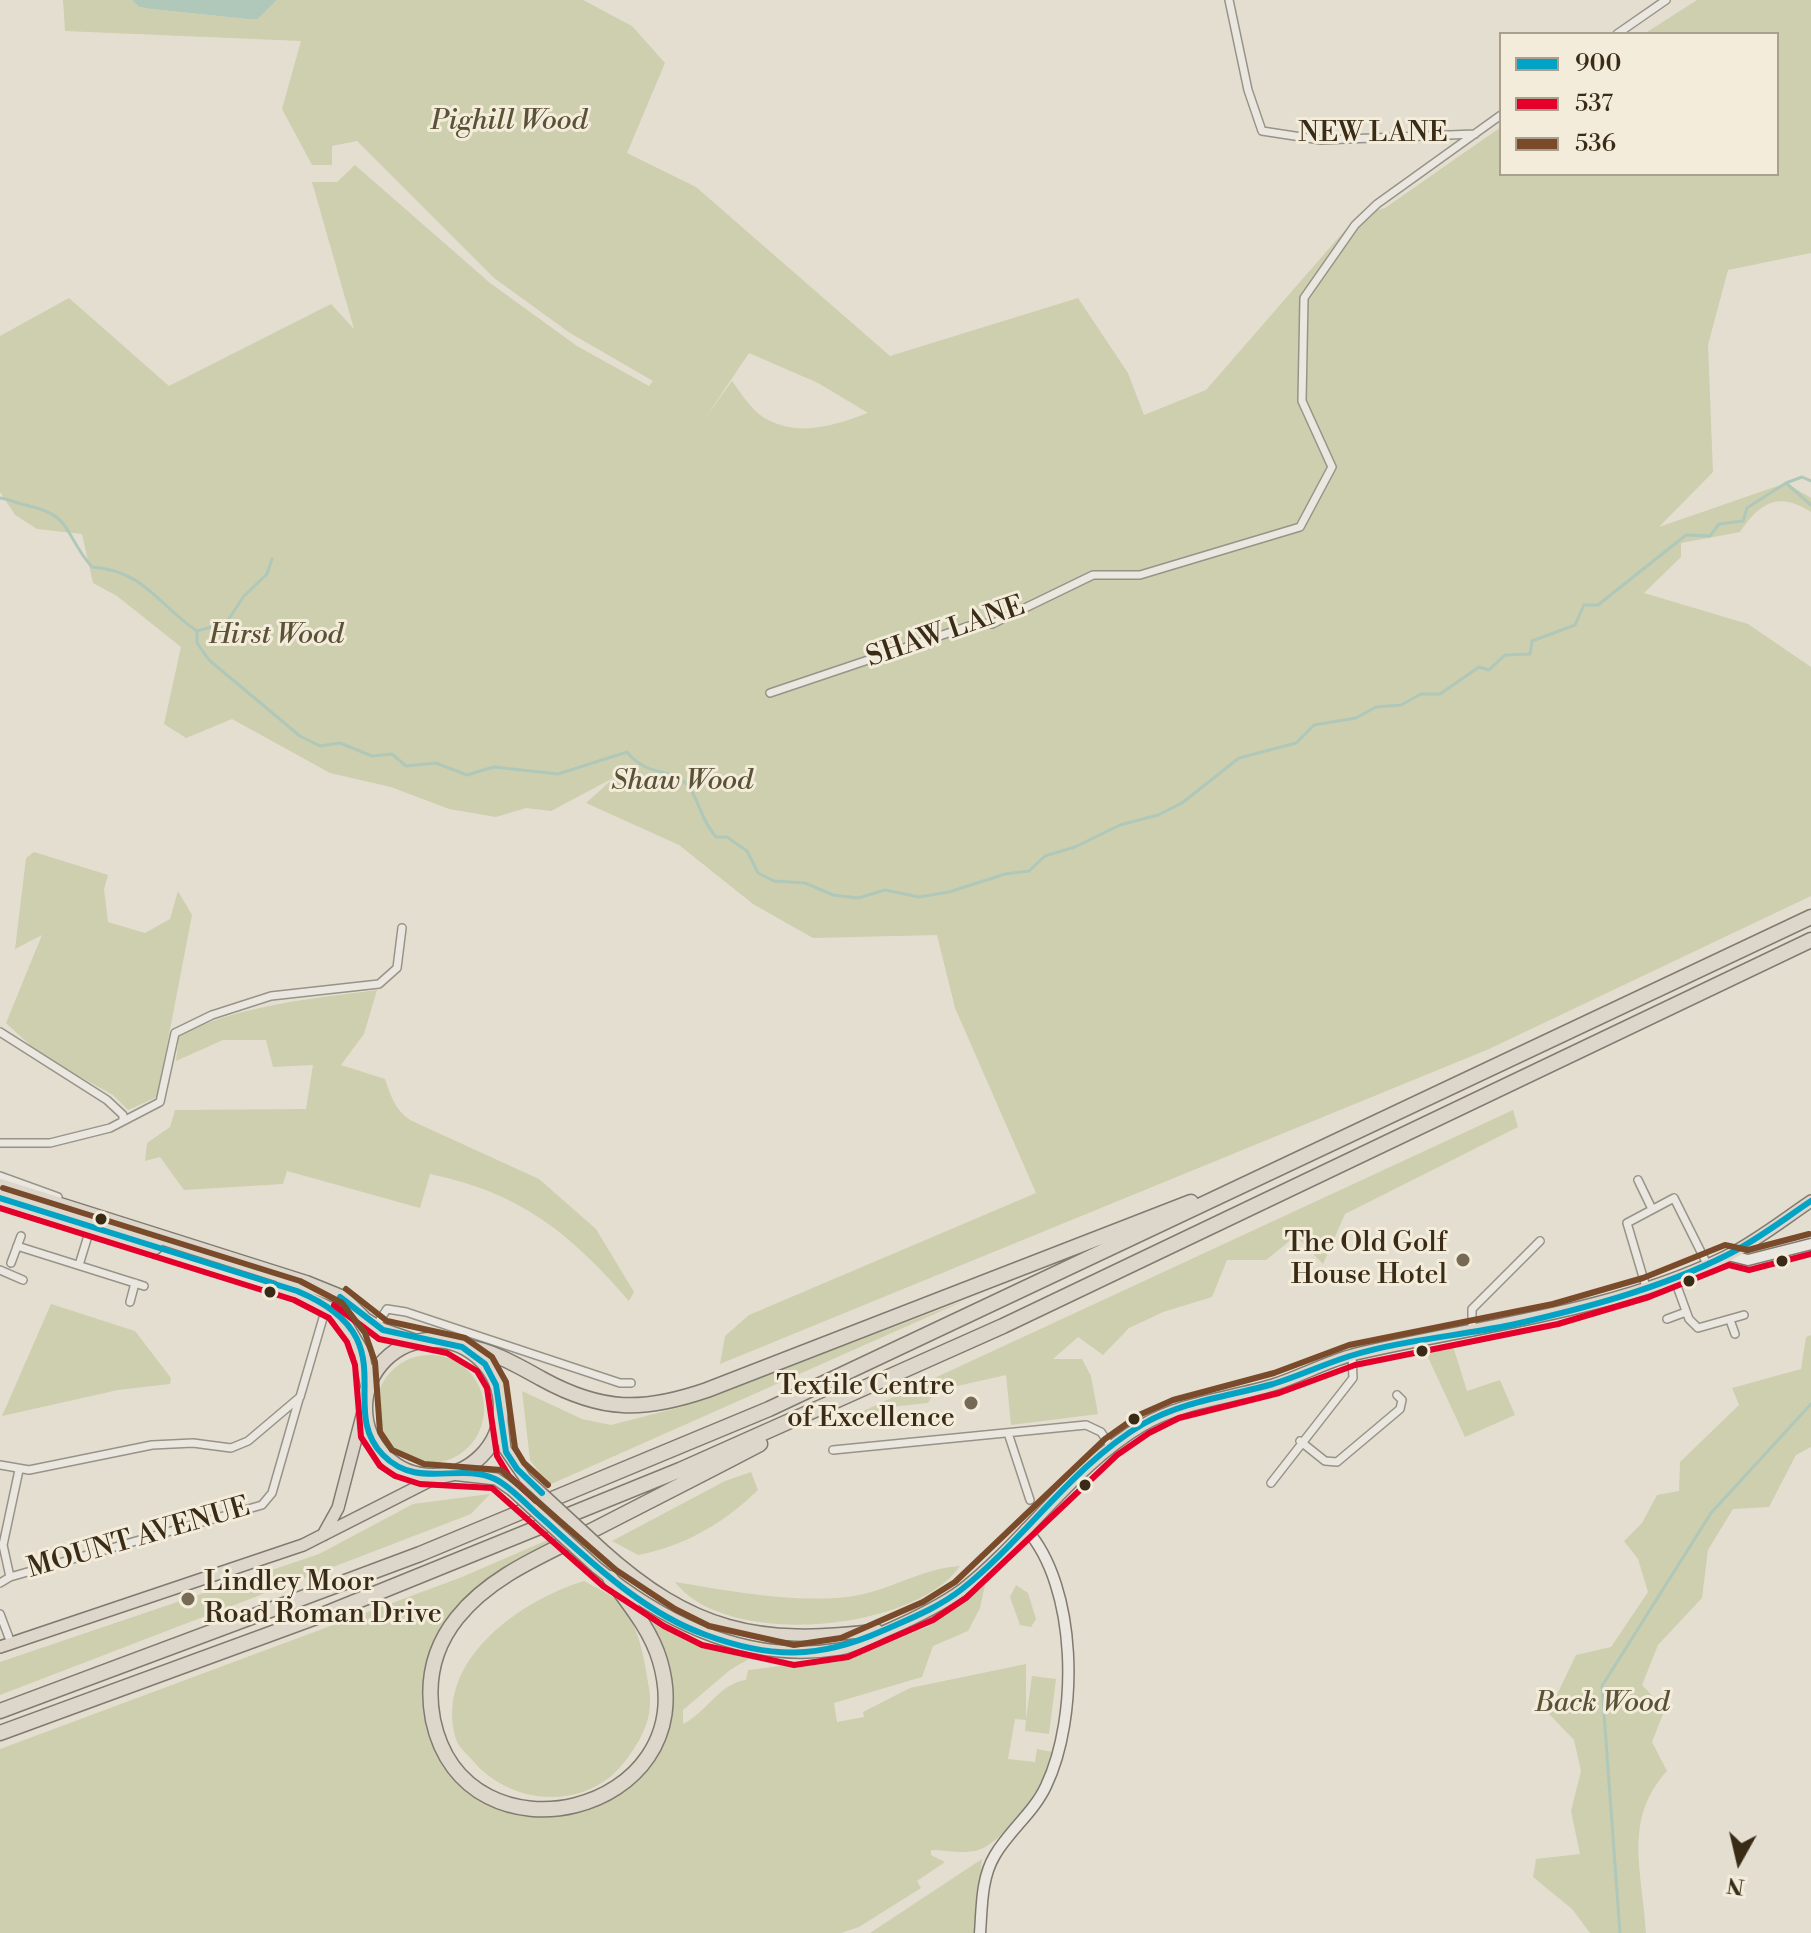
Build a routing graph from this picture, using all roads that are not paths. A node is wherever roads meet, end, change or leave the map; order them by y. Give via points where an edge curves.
1 (1229, 0) edge
2 (1666, 0) edge
3 (1620, 32) edge
4 (1499, 116) edge
5 (1475, 134) junction
6 (770, 693) dead end
7 (1811, 917) edge
8 (402, 928) dead end
9 (1811, 940) edge
10 (0, 1032) edge
11 (123, 1121) junction
12 (0, 1143) edge
13 (1302, 1158) junction
14 (0, 1176) edge
15 (1638, 1180) dead end
16 (1, 1197) edge
17 (1811, 1201) edge
18 (1652, 1209) junction
19 (91, 1226) junction
20 (151, 1235) junction
21 (21, 1236) dead end
22 (1540, 1241) dead end
23 (1811, 1244) edge
24 (17, 1246) junction
25 (1728, 1255) junction
26 (11, 1263) dead end
27 (1707, 1264) junction
28 (79, 1265) junction
29 (0, 1270) edge
30 (1674, 1278) junction
31 (23, 1280) dead end
32 (135, 1283) junction
33 (144, 1286) dead end
34 (1646, 1287) junction
35 (130, 1302) dead end
36 (1686, 1312) junction
37 (1744, 1315) dead end
38 (323, 1318) dead end
39 (1667, 1319) dead end
40 (1730, 1320) junction
41 (376, 1326) junction
42 (1472, 1332) junction
43 (1735, 1334) dead end
44 (416, 1342) junction
45 (463, 1346) junction
46 (362, 1353) junction
47 (1352, 1355) junction
48 (631, 1383) dead end
49 (878, 1383) junction
50 (368, 1386) junction
51 (1397, 1395) dead end
52 (300, 1397) junction
53 (364, 1408) junction
54 (501, 1413) junction
55 (1008, 1433) junction
56 (1300, 1441) junction
57 (1111, 1447) junction
58 (833, 1450) dead end
59 (0, 1465) edge
60 (19, 1470) junction
61 (445, 1475) junction
62 (1271, 1483) dead end
63 (1030, 1500) dead end
64 (1026, 1529) junction
65 (323, 1536) junction
66 (10, 1577) junction
67 (610, 1578) junction
68 (0, 1583) edge
69 (0, 1614) edge
70 (892, 1628) junction
71 (6, 1645) edge
72 (0, 1711) edge
73 (0, 1733) edge
74 (980, 1933) edge

1 - 5 street, NEW LANE via 1262,131 1321,140
2 - 3 street
4 - 5 street
5 - 6 street, SHAW LANE via 1355,225 1304,298 1302,401 1332,467 1300,527 1140,575 1093,575 992,624 978,623
7 - 13 highway
8 - 11 street via 397,968 379,984 271,996 175,1033 160,1102
9 - 49 highway
10 - 11 street via 107,1100
11 - 12 street via 50,1143
13 - 45 highway via 707,1390 658,1404 612,1406 587,1400 490,1351
13 - 72 highway via 769,1409 420,1554
14 - 20 street
15 - 18 street
16 - 19 highway
16 - 20 highway
17 - 25 main road
18 - 27 street via 1674,1198
18 - 34 street via 1627,1223
19 - 28 street
19 - 46 highway via 297,1291 339,1314
20 - 41 highway via 343,1298
21 - 24 street
22 - 42 street via 1472,1309
23 - 25 street via 1748,1260
24 - 26 street
24 - 28 street
25 - 27 main road
27 - 30 main road
28 - 32 street
29 - 31 street
30 - 34 main road
30 - 36 street
32 - 33 street
32 - 35 street
34 - 42 main road
36 - 39 street
36 - 40 street via 1698,1328
37 - 40 street
38 - 52 street
40 - 43 street
41 - 44 highway
41 - 46 highway
41 - 48 street via 387,1309 406,1312
42 - 47 main road
44 - 45 highway
44 - 50 highway via 382,1362
45 - 54 highway via 494,1377
46 - 50 highway
47 - 56 street via 1353,1378
47 - 57 main road via 1277,1383 1176,1409
49 - 67 highway via 514,1571 457,1617 434,1659 431,1710 449,1758 490,1797 542,1811 582,1806 635,1774 655,1744 665,1703 661,1663 639,1617
49 - 73 highway via 384,1590
50 - 53 highway
51 - 56 street via 1400,1409 1337,1462 1325,1461
52 - 60 street via 248,1441 231,1448 172,1443
52 - 66 street, MOUNT AVENUE via 272,1493 262,1505
53 - 61 highway via 372,1440 382,1454 418,1475
53 - 65 main road via 338,1508
54 - 61 highway via 484,1453
54 - 70 main road, bridge via 505,1449 525,1478 637,1581 677,1606 748,1631 819,1637
55 - 57 street via 1086,1425 1101,1432
55 - 58 street
55 - 63 street
56 - 62 street
57 - 64 main road
59 - 60 street
60 - 66 street via 3,1545
61 - 65 main road
61 - 67 main road, bridge via 496,1479
64 - 70 main road via 961,1590
64 - 74 street via 1043,1548 1070,1650 1071,1674 1058,1755 1046,1789 996,1853 984,1888
65 - 71 main road
66 - 68 street, MOUNT AVENUE
67 - 70 main road via 705,1635 765,1651 794,1655 844,1648
69 - 71 street

